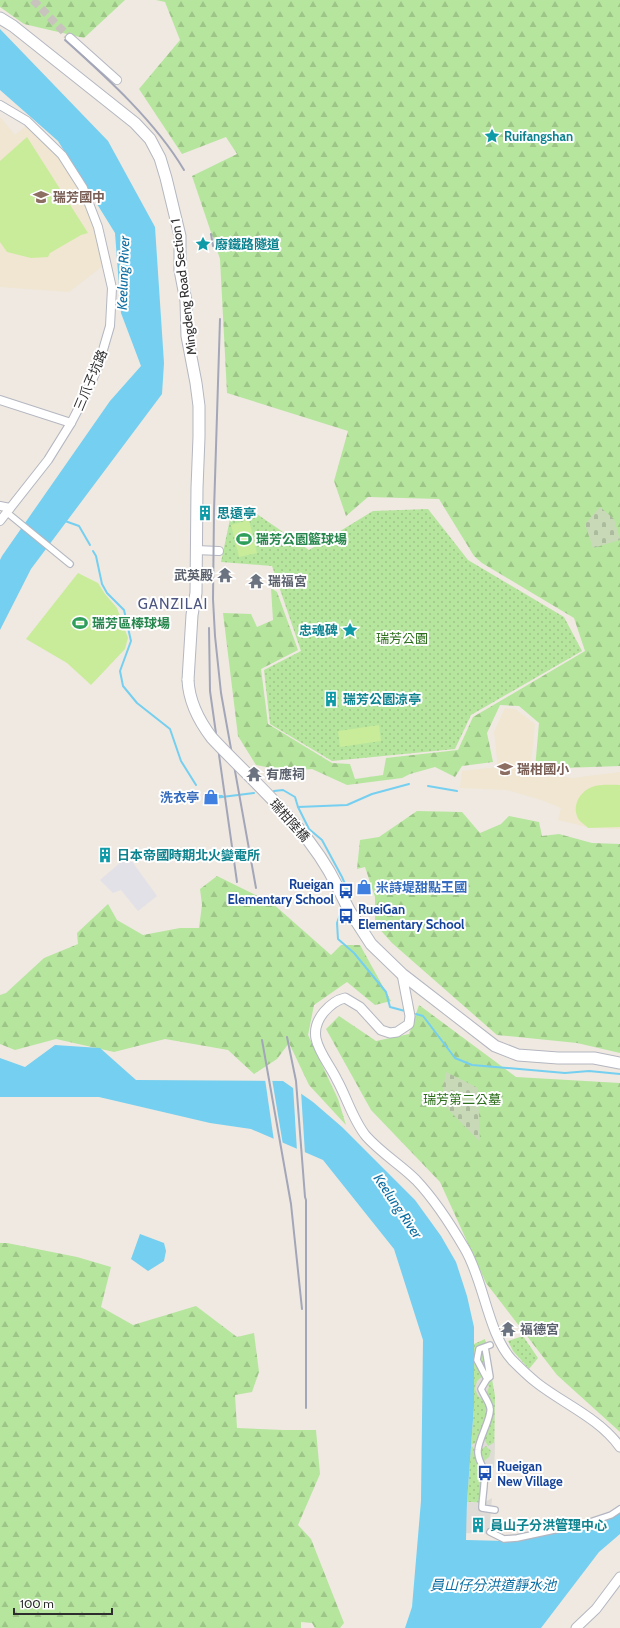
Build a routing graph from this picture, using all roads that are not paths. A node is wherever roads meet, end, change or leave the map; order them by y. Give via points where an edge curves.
1 (0, 18) edge
2 (70, 38) tunnel mouth
3 (117, 80) dead end
4 (0, 104) edge
5 (0, 400) edge
6 (71, 423) junction
7 (0, 506) edge
8 (10, 512) junction
9 (0, 521) edge
10 (196, 550) junction
11 (219, 550) dead end
12 (70, 564) dead end
13 (196, 593) junction
14 (188, 680) joint
15 (255, 778) dead end
16 (250, 785) dead end
17 (402, 974) junction
18 (620, 1063) edge
19 (487, 1379) junction
20 (620, 1447) edge
21 (620, 1509) edge
22 (495, 1510) dead end
23 (490, 1532) dead end
24 (620, 1577) edge
25 (576, 1628) edge

1 - 10 main road, Mingdeng Road Section 1 via 135,123 150,139 160,158 180,236 180,270 186,301 187,336 196,383 200,437
2 - 3 street
4 - 6 street, 三爪子坑路 via 27,121 62,155 83,188 98,227 111,281 110,326 98,367
5 - 6 street
6 - 8 street, 三爪子坑路
7 - 8 street
8 - 9 street, 三爪子坑路
8 - 12 street
10 - 11 street
10 - 13 main road, Mingdeng Road Section 1
13 - 13 street via 186,630 184,674 190,710 204,735 203,718 192,681 197,621
13 - 14 main road, Mingdeng Road Section 1 via 192,614
14 - 17 main road, 瑞柑陸橋, bridge via 194,708 206,730 304,834 329,870 349,910 371,944
15 - 16 street
17 - 18 main road via 495,1046 518,1055 594,1058
17 - 20 street via 410,1016 409,1024 403,1029 390,1033 381,1030 360,1007 346,998 338,999 319,1018 316,1044 367,1137 416,1180 466,1250 482,1288 490,1317 506,1352 536,1383 588,1416 613,1437
19 - 19 street via 477,1360 479,1349 488,1346 490,1377
19 - 22 street via 481,1389 491,1410 477,1452 484,1471 482,1508
21 - 23 street via 611,1515 587,1523 517,1538 504,1539
24 - 25 street via 596,1609

